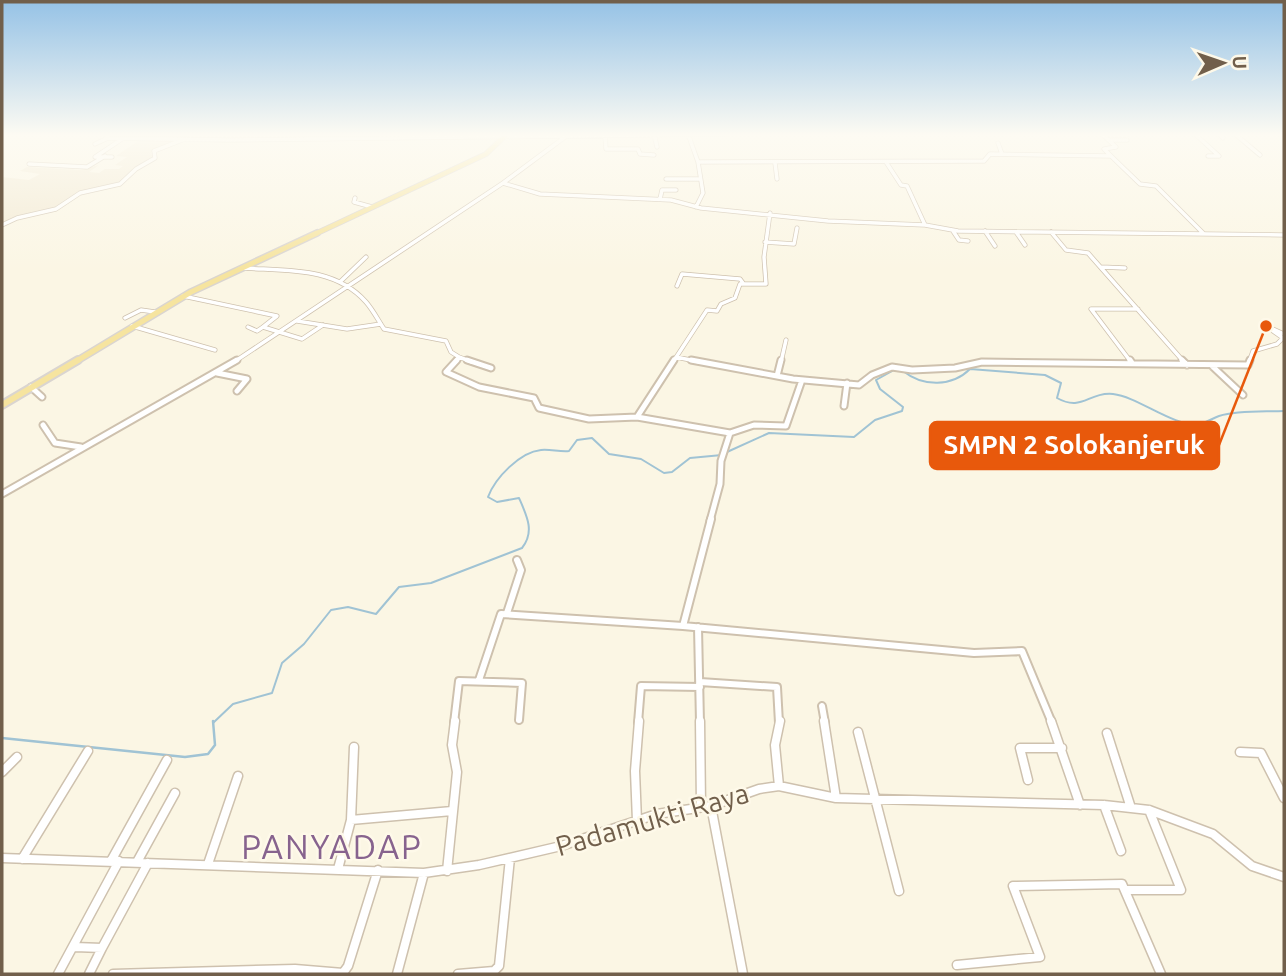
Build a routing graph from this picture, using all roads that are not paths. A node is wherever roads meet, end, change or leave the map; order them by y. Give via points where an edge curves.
1 (698, 179) edge
2 (125, 180) edge
3 (431, 180) edge
4 (508, 180) edge
5 (666, 180) dead end
6 (681, 180) edge
7 (897, 180) edge
8 (1135, 180) edge
9 (503, 183) junction
10 (676, 190) dead end
11 (631, 197) junction
12 (355, 198) dead end
13 (660, 199) junction
14 (630, 205) dead end
15 (372, 207) junction
16 (696, 207) junction
17 (770, 213) junction
18 (2, 225) edge
19 (925, 225) junction
20 (797, 228) dead end
21 (953, 231) junction
22 (985, 231) junction
23 (1016, 232) junction
24 (1051, 232) junction
25 (1205, 234) junction
26 (1284, 235) edge
27 (968, 241) dead end
28 (765, 242) junction
29 (1025, 245) dead end
30 (995, 246) dead end
31 (366, 257) dead end
32 (1101, 267) junction
33 (242, 268) junction
34 (1125, 268) dead end
35 (341, 281) junction
36 (743, 283) junction
37 (677, 286) dead end
38 (349, 287) junction
39 (183, 296) junction
40 (1138, 309) junction
41 (155, 312) junction
42 (125, 318) dead end
43 (297, 321) junction
44 (381, 324) junction
45 (323, 325) junction
46 (132, 326) junction
47 (248, 327) dead end
48 (263, 327) junction
49 (279, 333) junction
50 (1284, 334) edge
51 (786, 340) dead end
52 (215, 350) dead end
53 (459, 357) junction
54 (676, 357) junction
55 (1132, 363) junction
56 (1187, 365) junction
57 (1211, 365) junction
58 (491, 368) dead end
59 (218, 373) junction
60 (777, 376) junction
61 (802, 380) junction
62 (848, 383) junction
63 (31, 387) junction
64 (237, 391) dead end
65 (1243, 396) dead end
66 (43, 397) dead end
67 (2, 405) edge
68 (844, 406) dead end
69 (637, 417) junction
70 (43, 425) dead end
71 (730, 433) junction
72 (81, 447) junction
73 (2, 494) edge
74 (517, 560) dead end
75 (507, 613) junction
76 (683, 626) junction
77 (698, 627) junction
78 (479, 680) junction
79 (700, 684) junction
80 (822, 706) dead end
81 (519, 720) dead end
82 (858, 732) dead end
83 (1107, 733) dead end
84 (354, 747) dead end
85 (1062, 748) junction
86 (88, 751) dead end
87 (1240, 752) dead end
88 (17, 757) dead end
89 (167, 760) dead end
90 (2, 772) edge
91 (238, 776) dead end
92 (1028, 780) dead end
93 (779, 786) junction
94 (176, 793) dead end
95 (836, 793) junction
96 (876, 798) junction
97 (1284, 798) edge
98 (1080, 804) junction
99 (1104, 805) junction
100 (706, 806) junction
101 (1131, 808) junction
102 (1149, 810) junction
103 (452, 811) junction
104 (636, 818) junction
105 (351, 820) junction
106 (1121, 851) dead end
107 (448, 854) joint
108 (2, 858) edge
109 (510, 858) junction
110 (22, 859) junction
111 (115, 861) junction
112 (137, 862) junction
113 (148, 863) junction
114 (208, 863) junction
115 (338, 869) junction
116 (447, 869) junction
117 (378, 870) junction
118 (424, 873) junction
119 (1284, 877) edge
120 (1126, 890) junction
121 (899, 891) dead end
122 (75, 947) junction
123 (103, 948) junction
124 (957, 965) dead end
125 (271, 972) edge
126 (497, 972) edge
127 (58, 974) edge
128 (89, 974) edge
129 (113, 974) edge
130 (397, 974) edge
131 (458, 974) edge
132 (743, 974) edge
133 (1161, 974) edge

1 - 16 street via 703,193
2 - 18 street via 79,192 56,209
3 - 15 main road
4 - 9 street
5 - 6 street
7 - 19 street via 907,186
8 - 25 street via 1156,186
9 - 11 street via 540,194
9 - 38 street
10 - 13 street via 662,190
11 - 13 street
11 - 14 street
12 - 15 street via 354,202
13 - 16 street
15 - 33 main road
16 - 17 street
17 - 19 street
17 - 28 street
19 - 21 street
20 - 28 street via 794,244
21 - 22 street
21 - 27 street via 958,240
22 - 23 street
22 - 30 street
23 - 24 street
23 - 29 street
24 - 25 street
24 - 32 street via 1066,250 1086,252
25 - 26 street
28 - 36 street via 766,283
31 - 35 street
32 - 34 street
32 - 40 street
33 - 35 street via 318,272
33 - 39 main road
35 - 38 street
36 - 37 street via 740,279 682,274
36 - 54 street via 735,298 721,303 717,311 707,310
38 - 43 street
38 - 44 street via 365,300
39 - 41 main road
39 - 48 street via 276,316
40 - 55 street via 1091,309
40 - 56 street
41 - 42 street via 138,311
41 - 46 main road
43 - 45 street
43 - 49 street
44 - 45 street via 346,329
44 - 53 street via 397,333 442,338
45 - 49 street via 303,339
46 - 52 street
46 - 63 main road
47 - 48 street via 257,331
48 - 49 street
49 - 59 street
50 - 57 street via 1266,326 1283,338 1253,351 1251,363
51 - 60 street
53 - 58 street
53 - 69 street via 446,371 468,386 534,398 539,408 561,415
54 - 60 street
54 - 69 street
55 - 56 street
55 - 62 street via 976,362 955,369 912,370 892,366 862,385
56 - 57 street
57 - 65 street
59 - 64 street via 247,379
59 - 72 street
60 - 61 street
61 - 62 street
61 - 71 street via 786,426 750,426
62 - 68 street
63 - 66 street
63 - 67 main road
69 - 71 street
70 - 72 street via 55,443
71 - 76 street
72 - 73 street
74 - 75 street via 521,570
75 - 76 street
75 - 78 street via 499,616
76 - 77 street
77 - 79 street
77 - 85 street via 974,653 1019,650
78 - 81 street via 523,683
78 - 103 street via 459,682 452,745 457,772
79 - 93 street via 777,687
79 - 100 street
79 - 104 street via 641,686
80 - 95 street
82 - 96 street
83 - 101 street
84 - 105 street
85 - 92 street via 1020,748
85 - 98 street
86 - 110 street
87 - 97 street via 1261,753
88 - 90 street
89 - 111 street
91 - 114 street
93 - 95 street, Padamukti Raya
93 - 100 street, Padamukti Raya
94 - 112 street
95 - 96 street, Padamukti Raya
96 - 98 street, Padamukti Raya
96 - 121 street
98 - 99 street, Padamukti Raya
99 - 101 street, Padamukti Raya
99 - 106 street
100 - 104 street, Padamukti Raya
100 - 132 street
101 - 102 street, Padamukti Raya
102 - 119 street, Padamukti Raya via 1213,834 1252,866
102 - 120 street via 1181,890
103 - 105 street
103 - 107 street
104 - 109 street, Padamukti Raya via 585,839
105 - 115 street
107 - 116 street
108 - 110 street, Padamukti Raya
109 - 116 street, Padamukti Raya
109 - 126 street
110 - 111 street, Padamukti Raya
111 - 112 street, Padamukti Raya
111 - 122 street
112 - 113 street, Padamukti Raya
113 - 114 street, Padamukti Raya
113 - 123 street
114 - 115 street, Padamukti Raya
115 - 117 street, Padamukti Raya
116 - 118 street, Padamukti Raya
117 - 118 street, Padamukti Raya
117 - 125 street via 345,972
118 - 130 street
120 - 124 street via 1122,884 1013,886 1040,957
120 - 133 street
122 - 123 street
122 - 127 street
123 - 128 street
125 - 129 street
126 - 131 street

